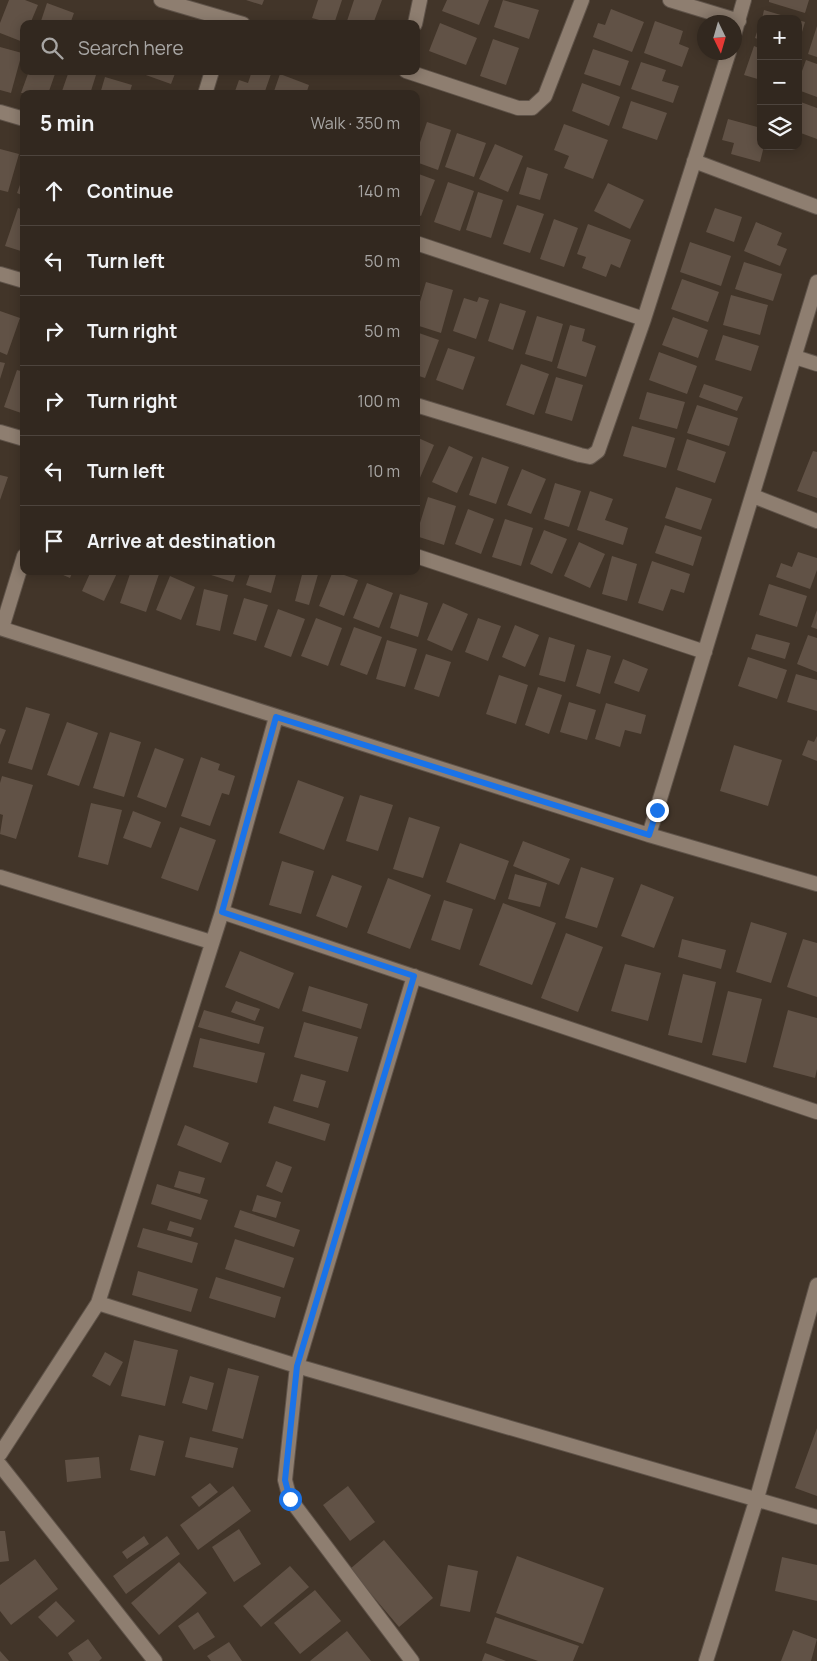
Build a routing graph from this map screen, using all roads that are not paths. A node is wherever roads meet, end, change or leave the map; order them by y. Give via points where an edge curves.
1 (161, 0) edge
2 (420, 0) edge
3 (582, 0) edge
4 (670, 0) edge
5 (744, 0) edge
6 (719, 15) edge
7 (740, 15) edge
8 (221, 20) edge
9 (415, 20) edge
10 (726, 60) edge
11 (211, 75) edge
12 (418, 75) edge
13 (206, 90) edge
14 (0, 112) edge
15 (20, 118) edge
16 (694, 161) junction
17 (817, 207) edge
18 (420, 244) edge
19 (0, 274) edge
20 (20, 280) edge
21 (817, 282) edge
22 (644, 319) junction
23 (795, 357) junction
24 (817, 364) edge
25 (420, 405) edge
26 (0, 432) edge
27 (20, 438) edge
28 (753, 496) junction
29 (817, 521) edge
30 (420, 557) edge
31 (20, 569) edge
32 (1, 628) edge
33 (704, 652) junction
34 (276, 717) junction
35 (649, 835) junction
36 (0, 877) edge
37 (817, 884) edge
38 (222, 912) junction
39 (211, 942) junction
40 (414, 976) junction
41 (817, 1112) edge
42 (817, 1285) edge
43 (98, 1303) junction
44 (814, 1308) edge
45 (297, 1366) junction
46 (0, 1454) edge
47 (0, 1466) edge
48 (757, 1498) junction
49 (817, 1516) edge
50 (155, 1661) edge
51 (412, 1661) edge
52 (706, 1661) edge

1 - 8 street
2 - 9 street
3 - 12 street via 545,96 532,108 518,108
4 - 6 street
5 - 7 street
10 - 16 street
11 - 13 street
14 - 15 street
16 - 17 street
16 - 22 street
18 - 22 street
19 - 20 street
21 - 23 street
22 - 25 street via 598,451 590,457
23 - 24 street
23 - 28 street
26 - 27 street
28 - 29 street
28 - 33 street
30 - 33 street
31 - 32 street
32 - 34 street
33 - 35 street
34 - 35 street
34 - 38 street
35 - 37 street
36 - 39 street
38 - 39 street
38 - 40 street
39 - 43 street
40 - 41 street
40 - 45 street
42 - 44 street
43 - 45 street
43 - 46 street
44 - 48 street
45 - 48 street
45 - 51 street via 285,1480 290,1499
47 - 50 street
48 - 49 street
48 - 52 street

